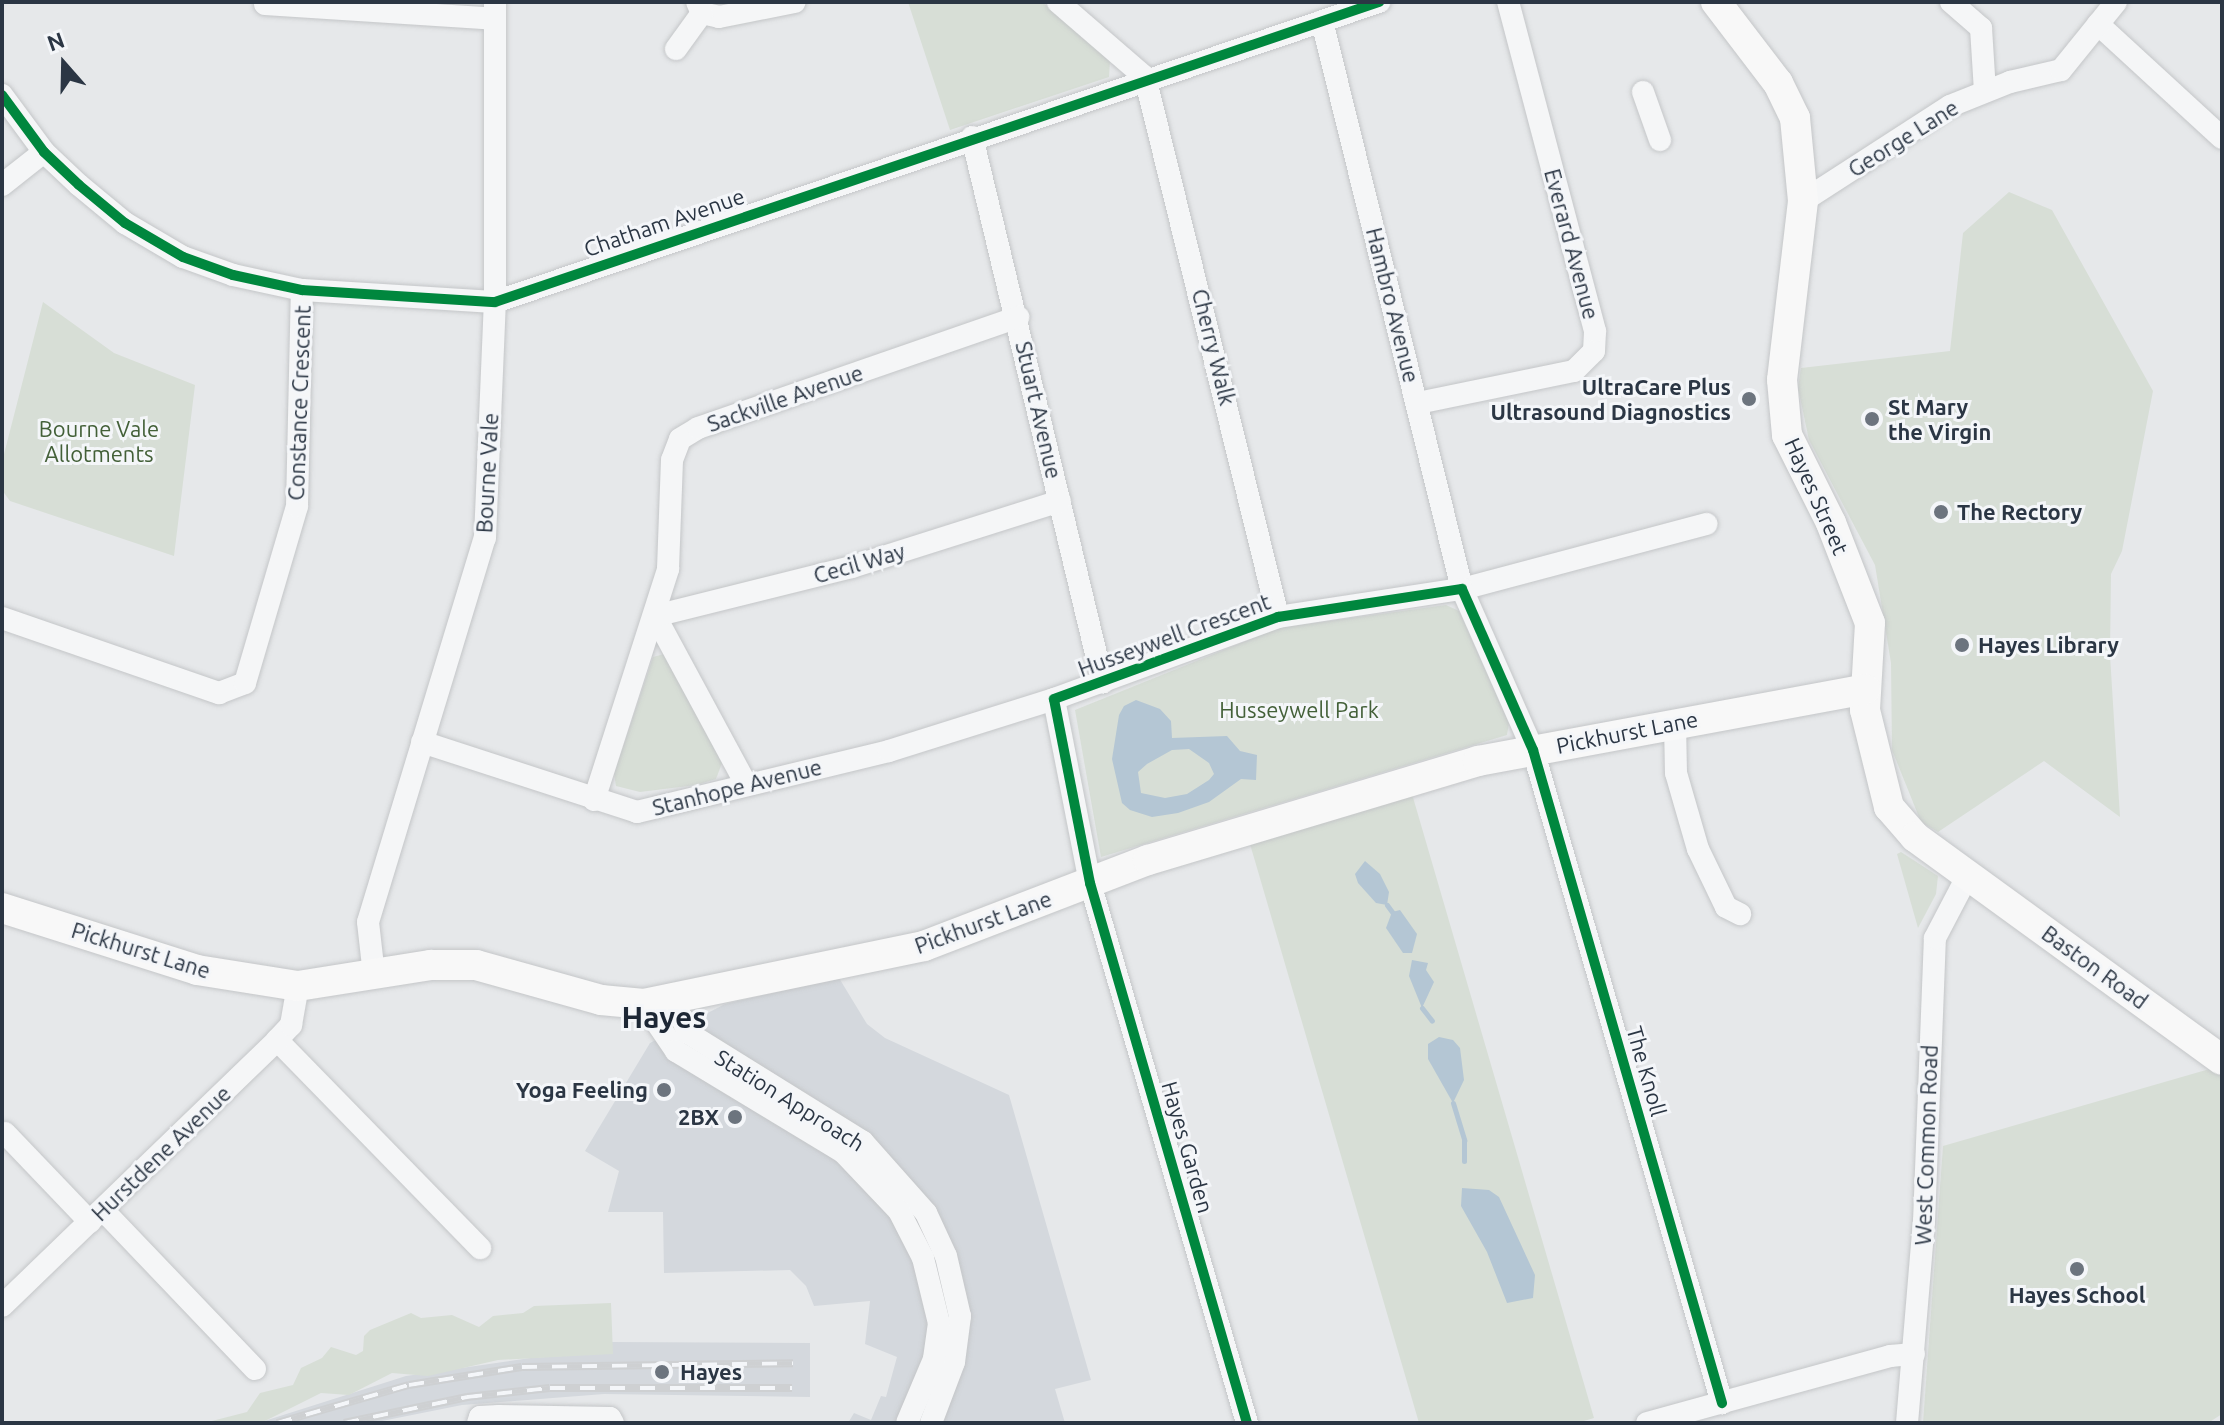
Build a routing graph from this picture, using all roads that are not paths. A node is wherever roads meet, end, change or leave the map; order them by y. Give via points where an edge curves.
1 (795, 2) edge
2 (1058, 2) edge
3 (1379, 2) edge
4 (1508, 2) edge
5 (1716, 2) edge
6 (1951, 2) edge
7 (2116, 2) edge
8 (265, 4) dead end
9 (699, 7) edge
10 (495, 10) edge
11 (1322, 21) junction
12 (2098, 24) junction
13 (676, 49) dead end
14 (1145, 77) junction
15 (1985, 91) junction
16 (1643, 92) dead end
17 (2, 95) edge
18 (972, 137) junction
19 (2222, 138) edge
20 (1660, 140) dead end
21 (44, 152) junction
22 (2, 185) edge
23 (1803, 201) junction
24 (302, 290) junction
25 (495, 302) junction
26 (1018, 317) junction
27 (1418, 403) junction
28 (1060, 501) junction
29 (1706, 524) dead end
30 (1462, 589) junction
31 (655, 616) junction
32 (1278, 617) junction
33 (2, 618) edge
34 (1103, 683) junction
35 (1865, 689) junction
36 (1054, 699) junction
37 (1675, 722) junction
38 (422, 742) junction
39 (1533, 750) junction
40 (746, 784) junction
41 (594, 800) junction
42 (1968, 875) junction
43 (1090, 883) junction
44 (2, 908) edge
45 (1740, 914) dead end
46 (374, 975) junction
47 (298, 986) junction
48 (658, 1001) junction
49 (277, 1040) junction
50 (2222, 1060) edge
51 (5, 1133) dead end
52 (96, 1216) junction
53 (480, 1248) dead end
54 (2, 1306) edge
55 (1914, 1354) junction
56 (255, 1369) dead end
57 (1722, 1403) junction
58 (616, 1418) edge
59 (478, 1423) edge
60 (907, 1423) edge
61 (931, 1423) edge
62 (1247, 1423) edge
63 (1647, 1423) edge
64 (1907, 1423) edge

1 - 9 street via 719,17
2 - 14 street
3 - 11 street, Chatham Avenue
4 - 27 street, Everard Avenue via 1595,331 1594,351 1574,371
5 - 23 main road, Hayes Street via 1787,99 1795,118
6 - 15 street via 1981,28
7 - 12 street, George Lane
8 - 10 street
9 - 13 street
10 - 25 street, Bourne Vale
11 - 14 street, Chatham Avenue
11 - 27 street, Hambro Avenue
12 - 15 street, George Lane via 2052,75
12 - 19 street
14 - 18 street, Chatham Avenue
14 - 32 street, Cherry Walk
15 - 23 street, George Lane via 1950,106
16 - 20 street
17 - 21 street, Chatham Avenue
18 - 25 street, Chatham Avenue
18 - 26 street, Stuart Avenue
21 - 22 street
21 - 24 street, Chatham Avenue via 148,238 233,275
23 - 35 main road, Hayes Street via 1782,380 1787,435 1831,523 1870,623
24 - 25 street, Chatham Avenue
24 - 33 street, Constance Crescent via 297,506 245,683 219,693
25 - 38 street, Bourne Vale via 485,538
26 - 28 street, Stuart Avenue
26 - 31 street, Sackville Avenue via 698,428 680,439 672,460 668,569
27 - 30 street, Hambro Avenue
28 - 31 street, Cecil Way via 852,567
28 - 34 street, Stuart Avenue
29 - 30 street, Husseywell Crescent
30 - 32 street, Husseywell Crescent
30 - 39 street
31 - 40 street
31 - 41 street, Sackville Avenue
32 - 34 street, Husseywell Crescent
34 - 36 street, Husseywell Crescent
35 - 37 main road, Pickhurst Lane
35 - 42 main road, Hayes Street via 1865,710 1889,807 1915,837
36 - 40 street, Stanhope Avenue via 889,751
36 - 43 street
37 - 39 main road, Pickhurst Lane
37 - 45 street via 1676,773 1698,849 1726,907
38 - 41 street, Stanhope Avenue via 509,767
38 - 46 street, Bourne Vale via 368,922
39 - 43 main road, Pickhurst Lane via 1478,761 1246,830
39 - 57 street, The Knoll
40 - 41 street, Stanhope Avenue via 637,812
42 - 50 main road, Baston Road
42 - 55 street, West Common Road via 1935,938
43 - 48 main road, Pickhurst Lane via 924,946
43 - 62 street, Hayes Garden
44 - 47 main road, Pickhurst Lane via 197,970
46 - 47 main road, Pickhurst Lane
46 - 48 main road, Pickhurst Lane via 431,965 476,965 601,1000
47 - 49 street, Hurstdene Avenue via 291,1025
48 - 60 street, Station Approach via 676,1051 843,1152 899,1211 923,1258 939,1323 934,1359
48 - 61 street, Station Approach via 688,1033 863,1142 926,1213 953,1277 960,1316 954,1362
49 - 52 street, Hurstdene Avenue
49 - 53 street
51 - 52 street
52 - 54 street, Hurstdene Avenue
52 - 56 street
55 - 57 street
55 - 64 street, West Common Road
57 - 63 street
58 - 59 street via 499,1416 480,1417

